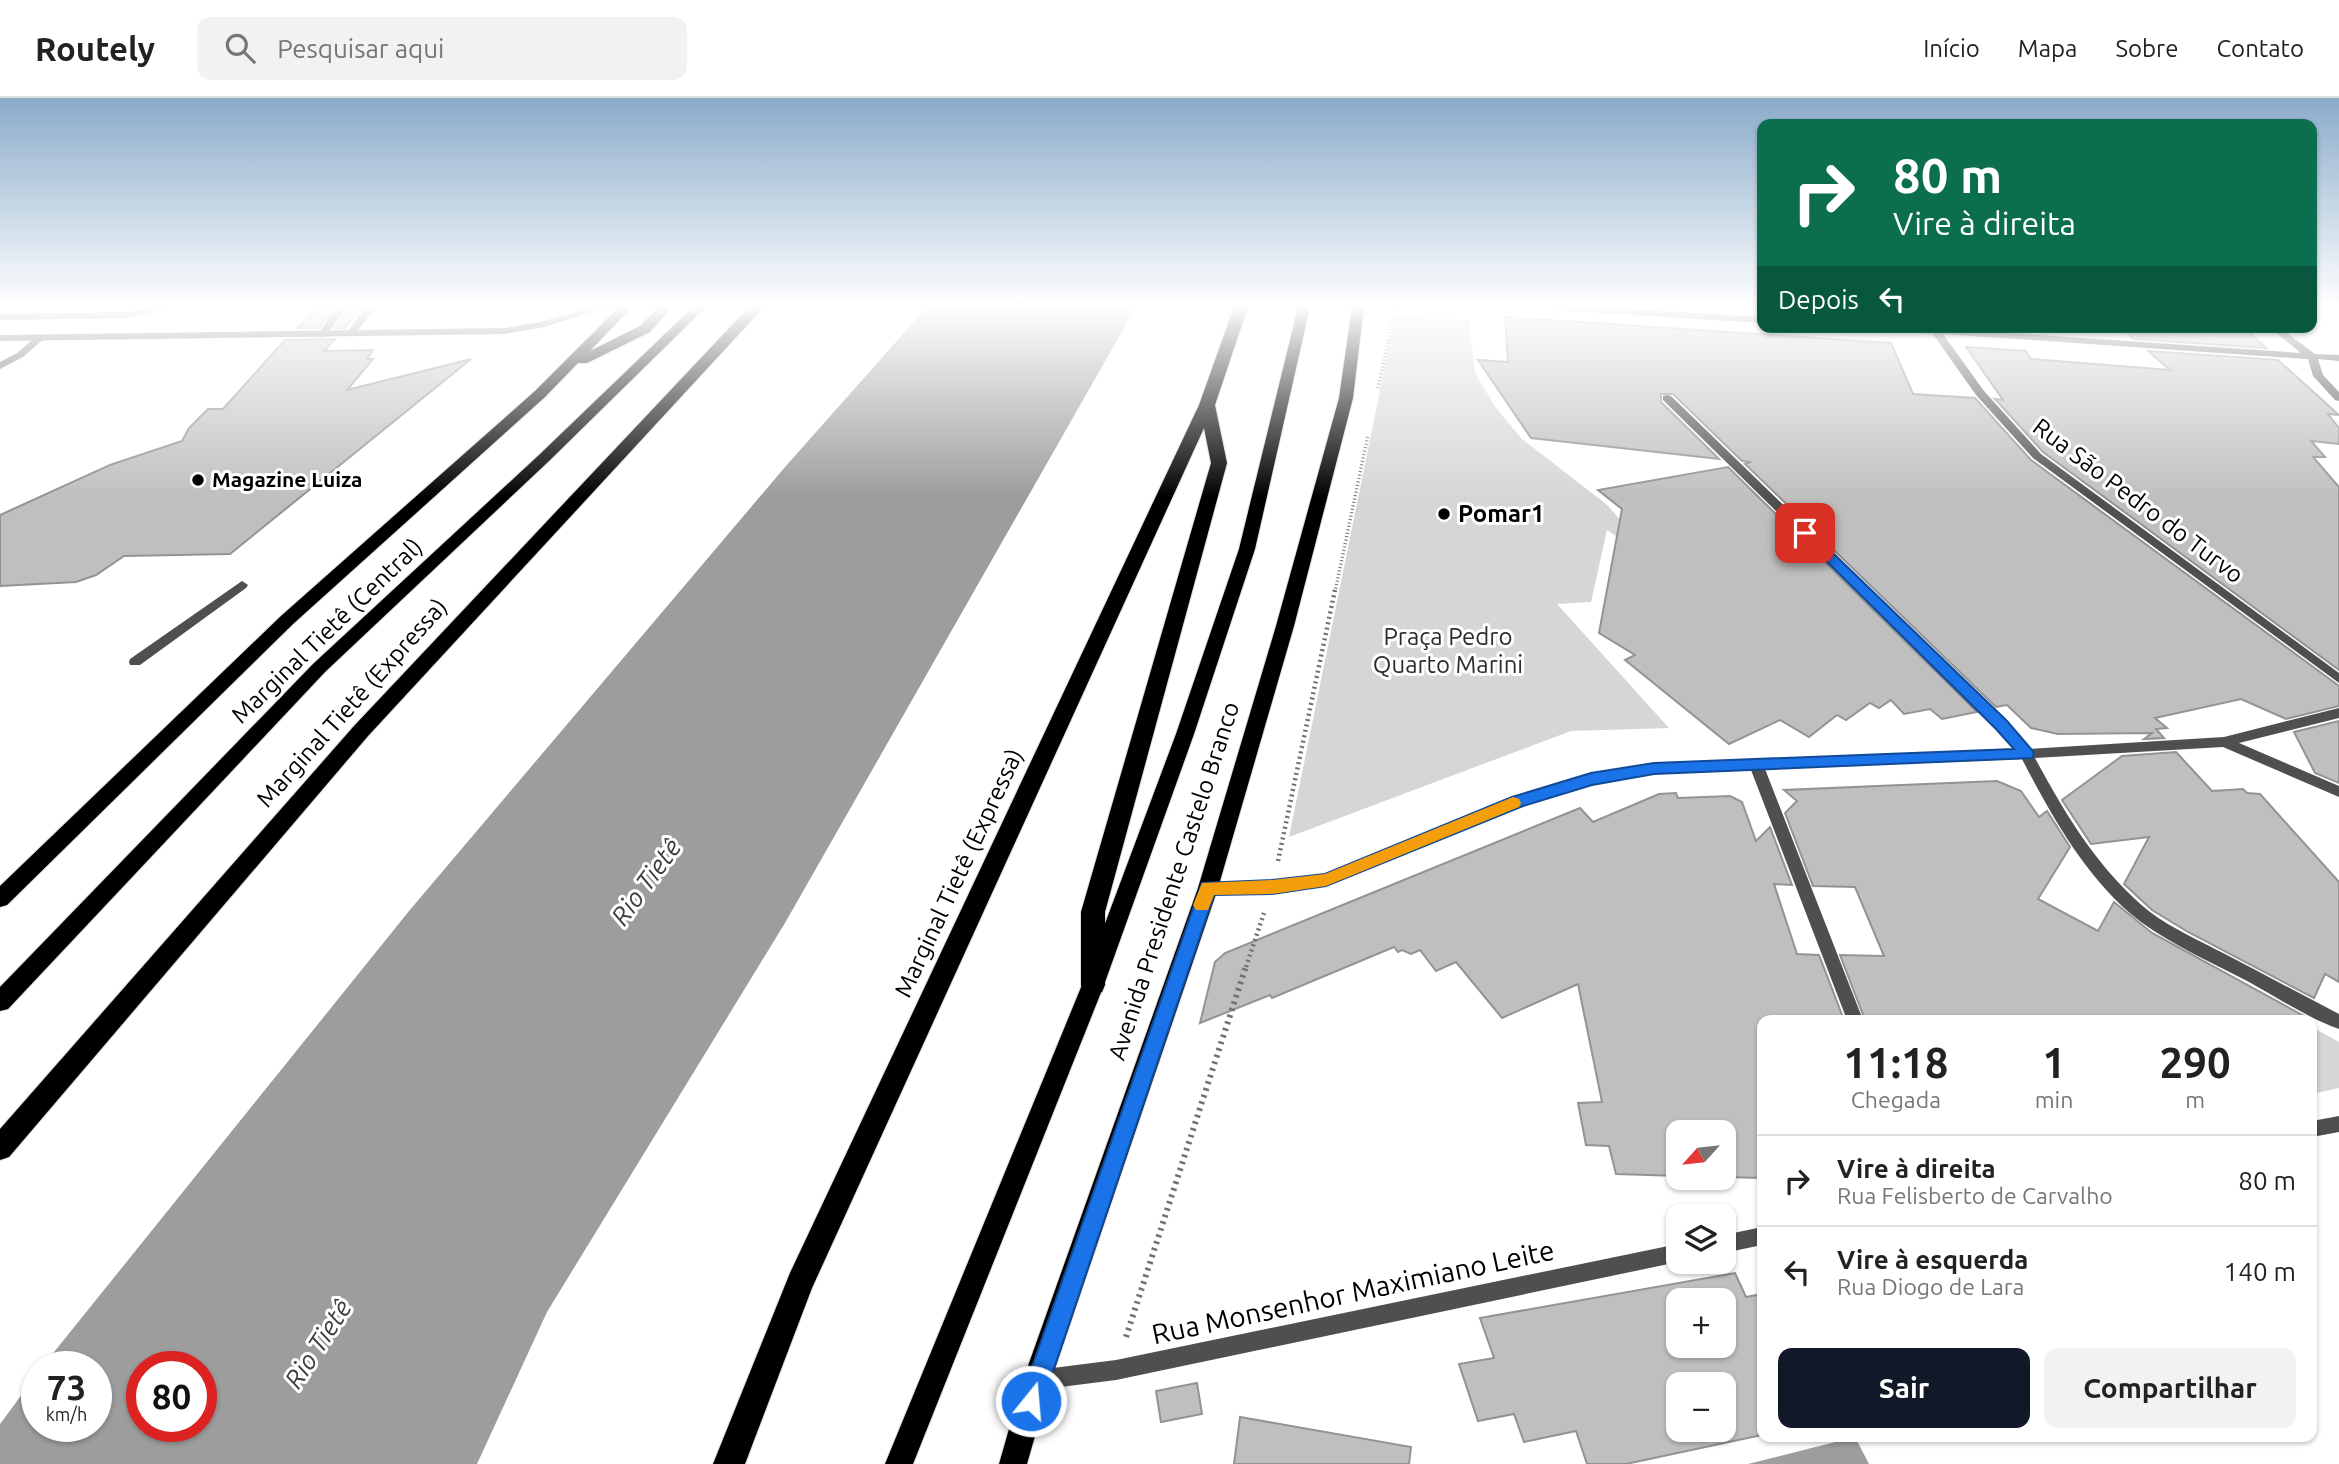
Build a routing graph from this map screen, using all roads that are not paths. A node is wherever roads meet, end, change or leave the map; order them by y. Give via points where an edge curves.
1 (563, 371) edge
2 (635, 371) edge
3 (697, 371) edge
4 (1219, 371) edge
5 (1289, 371) edge
6 (1350, 371) edge
7 (1964, 371) edge
8 (2316, 371) edge
9 (1667, 398) dead end
10 (2339, 398) edge
11 (1207, 405) junction
12 (242, 585) dead end
13 (135, 662) dead end
14 (2339, 679) edge
15 (2339, 713) edge
16 (2224, 742) junction
17 (2026, 754) junction
18 (1756, 765) junction
19 (2339, 792) edge
20 (1208, 888) junction
21 (0, 898) edge
22 (1093, 985) junction
23 (0, 1002) edge
24 (1853, 1015) edge
25 (2339, 1022) edge
26 (2339, 1124) edge
27 (2317, 1128) edge
28 (0, 1148) edge
29 (1757, 1237) edge
30 (1736, 1241) edge
31 (1666, 1255) edge
32 (1037, 1380) junction
33 (729, 1464) edge
34 (899, 1464) edge
35 (1013, 1464) edge

1 - 21 highway via 287,621
2 - 23 highway, Marginal Tietê (Central) via 319,668
3 - 28 highway, Marginal Tietê (Expressa) via 361,731
4 - 11 highway, Marginal Tietê (Expressa)
5 - 22 highway via 1247,549
6 - 20 highway, Avenida Presidente Castelo Branco via 1285,626
7 - 14 street, Rua São Pedro do Turvo via 2037,456
8 - 10 street
9 - 17 street via 2002,725
11 - 22 highway via 1219,463 1093,912
11 - 33 highway, Marginal Tietê (Expressa) via 800,1283
12 - 13 street
15 - 16 street
16 - 17 street
16 - 19 street
17 - 18 street
17 - 25 street via 2089,858 2146,917
18 - 20 street via 1654,769 1591,779 1517,802 1326,880
18 - 24 street
20 - 32 highway, Avenida Presidente Castelo Branco
22 - 34 highway
26 - 27 street
29 - 30 street
31 - 32 street, Rua Monsenhor Maximiano Leite via 1116,1370
32 - 35 highway, Avenida Presidente Castelo Branco

